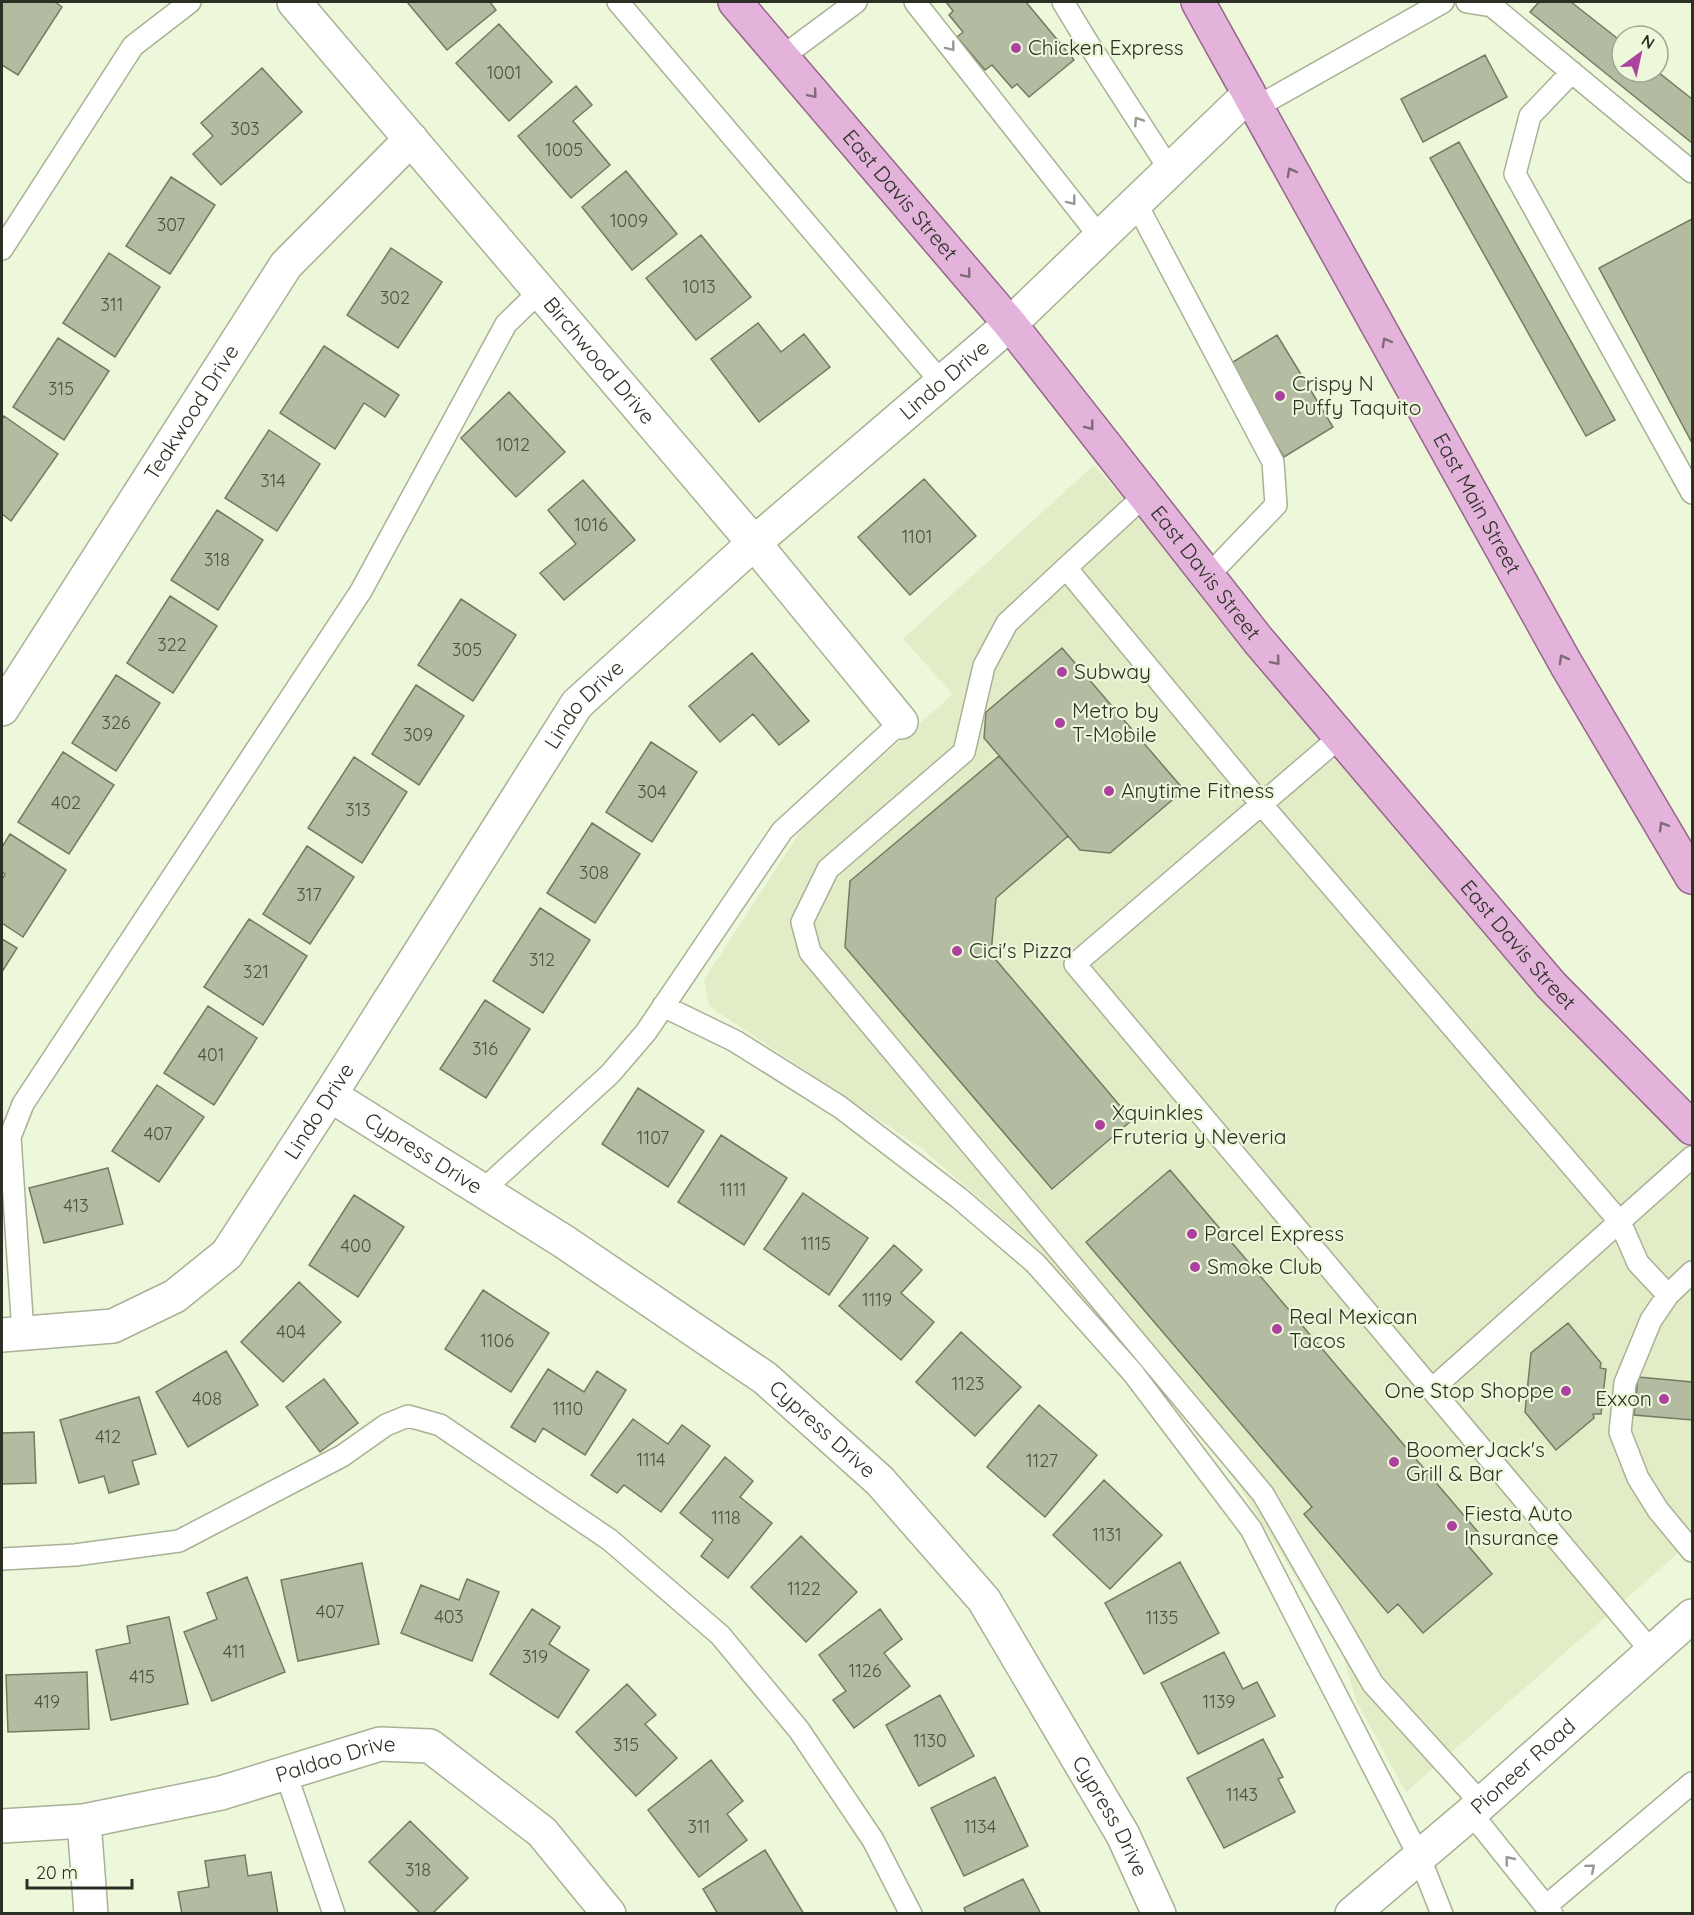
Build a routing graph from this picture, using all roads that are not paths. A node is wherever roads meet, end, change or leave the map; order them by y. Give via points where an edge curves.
1 (190, 2) edge
2 (294, 2) edge
3 (618, 2) edge
4 (735, 2) edge
5 (856, 2) edge
6 (915, 2) edge
7 (1063, 2) edge
8 (1197, 2) edge
9 (1443, 2) edge
10 (1467, 2) edge
11 (782, 57) junction
12 (1572, 72) junction
13 (1252, 101) junction
14 (411, 139) junction
15 (1170, 170) junction
16 (1692, 172) edge
17 (1136, 203) junction
18 (1100, 237) junction
19 (2, 249) edge
20 (540, 291) junction
21 (1010, 324) junction
22 (942, 383) junction
23 (1692, 493) edge
24 (1144, 496) junction
25 (754, 543) junction
26 (1066, 568) junction
27 (1208, 576) junction
28 (2, 709) edge
29 (901, 722) joint
30 (1340, 737) junction
31 (1262, 805) junction
32 (1692, 877) edge
33 (663, 1006) junction
34 (330, 1095) junction
35 (1692, 1128) edge
36 (1692, 1157) edge
37 (483, 1190) junction
38 (1620, 1222) junction
39 (1692, 1272) edge
40 (1668, 1295) junction
41 (12, 1334) edge
42 (1432, 1389) junction
43 (1692, 1551) edge
44 (2, 1559) edge
45 (1688, 1629) edge
46 (1652, 1652) junction
47 (285, 1774) junction
48 (1692, 1782) edge
49 (1476, 1808) junction
50 (84, 1821) junction
51 (2, 1826) edge
52 (1419, 1856) junction
53 (1549, 1910) edge
54 (91, 1914) edge
55 (334, 1914) edge
56 (609, 1914) edge
57 (911, 1914) edge
58 (1159, 1914) edge
59 (1352, 1914) edge
60 (1442, 1914) edge

1 - 19 lane via 132,46
2 - 14 street, Birchwood Drive
3 - 22 lane
4 - 11 main road, East Davis Street
5 - 11 lane
6 -> 18 lane
15 -> 7 lane
8 - 13 main road, East Main Street
9 - 13 lane
10 - 12 lane via 1492,6
11 -> 21 main road, East Davis Street
12 - 16 lane
12 - 23 lane via 1530,117 1515,174
13 - 15 street, Lindo Drive
32 -> 13 main road, East Main Street via 1566,664
14 - 20 street, Birchwood Drive
14 - 28 street, Teakwood Drive via 286,265
15 - 17 street, Lindo Drive
17 - 18 street, Lindo Drive
17 - 27 lane via 1273,462 1276,505
18 - 21 street, Lindo Drive
20 - 25 street, Birchwood Drive
20 - 41 lane via 506,324 361,591 23,1104 10,1137
21 - 22 street, Lindo Drive
21 -> 24 main road, East Davis Street
22 - 25 street, Lindo Drive
24 - 26 lane
24 - 27 main road, East Davis Street
25 - 29 street, Birchwood Drive
25 - 34 street, Lindo Drive via 577,704
26 - 31 lane
26 - 49 lane via 1007,623 984,666 964,752 828,869 802,922 810,952 1263,1494 1373,1684
27 -> 30 main road, East Davis Street
29 - 33 lane via 782,831
30 - 31 lane
30 - 35 main road, East Davis Street via 1551,985
31 - 38 lane
31 - 42 lane via 1076,964
33 - 37 lane via 610,1074
33 - 52 lane via 735,1041 840,1107 959,1198 1035,1263 1133,1373 1251,1529
34 - 37 street, Cypress Drive
34 - 41 street, Lindo Drive via 227,1254 175,1296 113,1326
36 - 38 lane
37 - 58 street, Cypress Drive via 765,1378 880,1481 984,1600 1123,1835
38 - 40 lane via 1638,1263
38 - 42 lane
39 - 40 lane
40 - 43 lane via 1651,1320 1625,1383 1620,1432 1638,1478
42 - 46 lane
44 - 57 lane via 75,1555 179,1541 342,1456 386,1425 408,1416 440,1425 610,1540 720,1635 799,1730 873,1840
45 - 46 street, Pioneer Road
46 - 49 street, Pioneer Road
47 - 50 street, Paldao Drive via 221,1793
47 - 55 lane
47 - 56 street, Paldao Drive via 380,1744 430,1746 542,1832
53 -> 48 lane
49 - 52 street, Pioneer Road
53 -> 49 lane
50 - 51 street, Paldao Drive
50 - 54 street
52 - 59 street, Pioneer Road
52 - 60 lane

